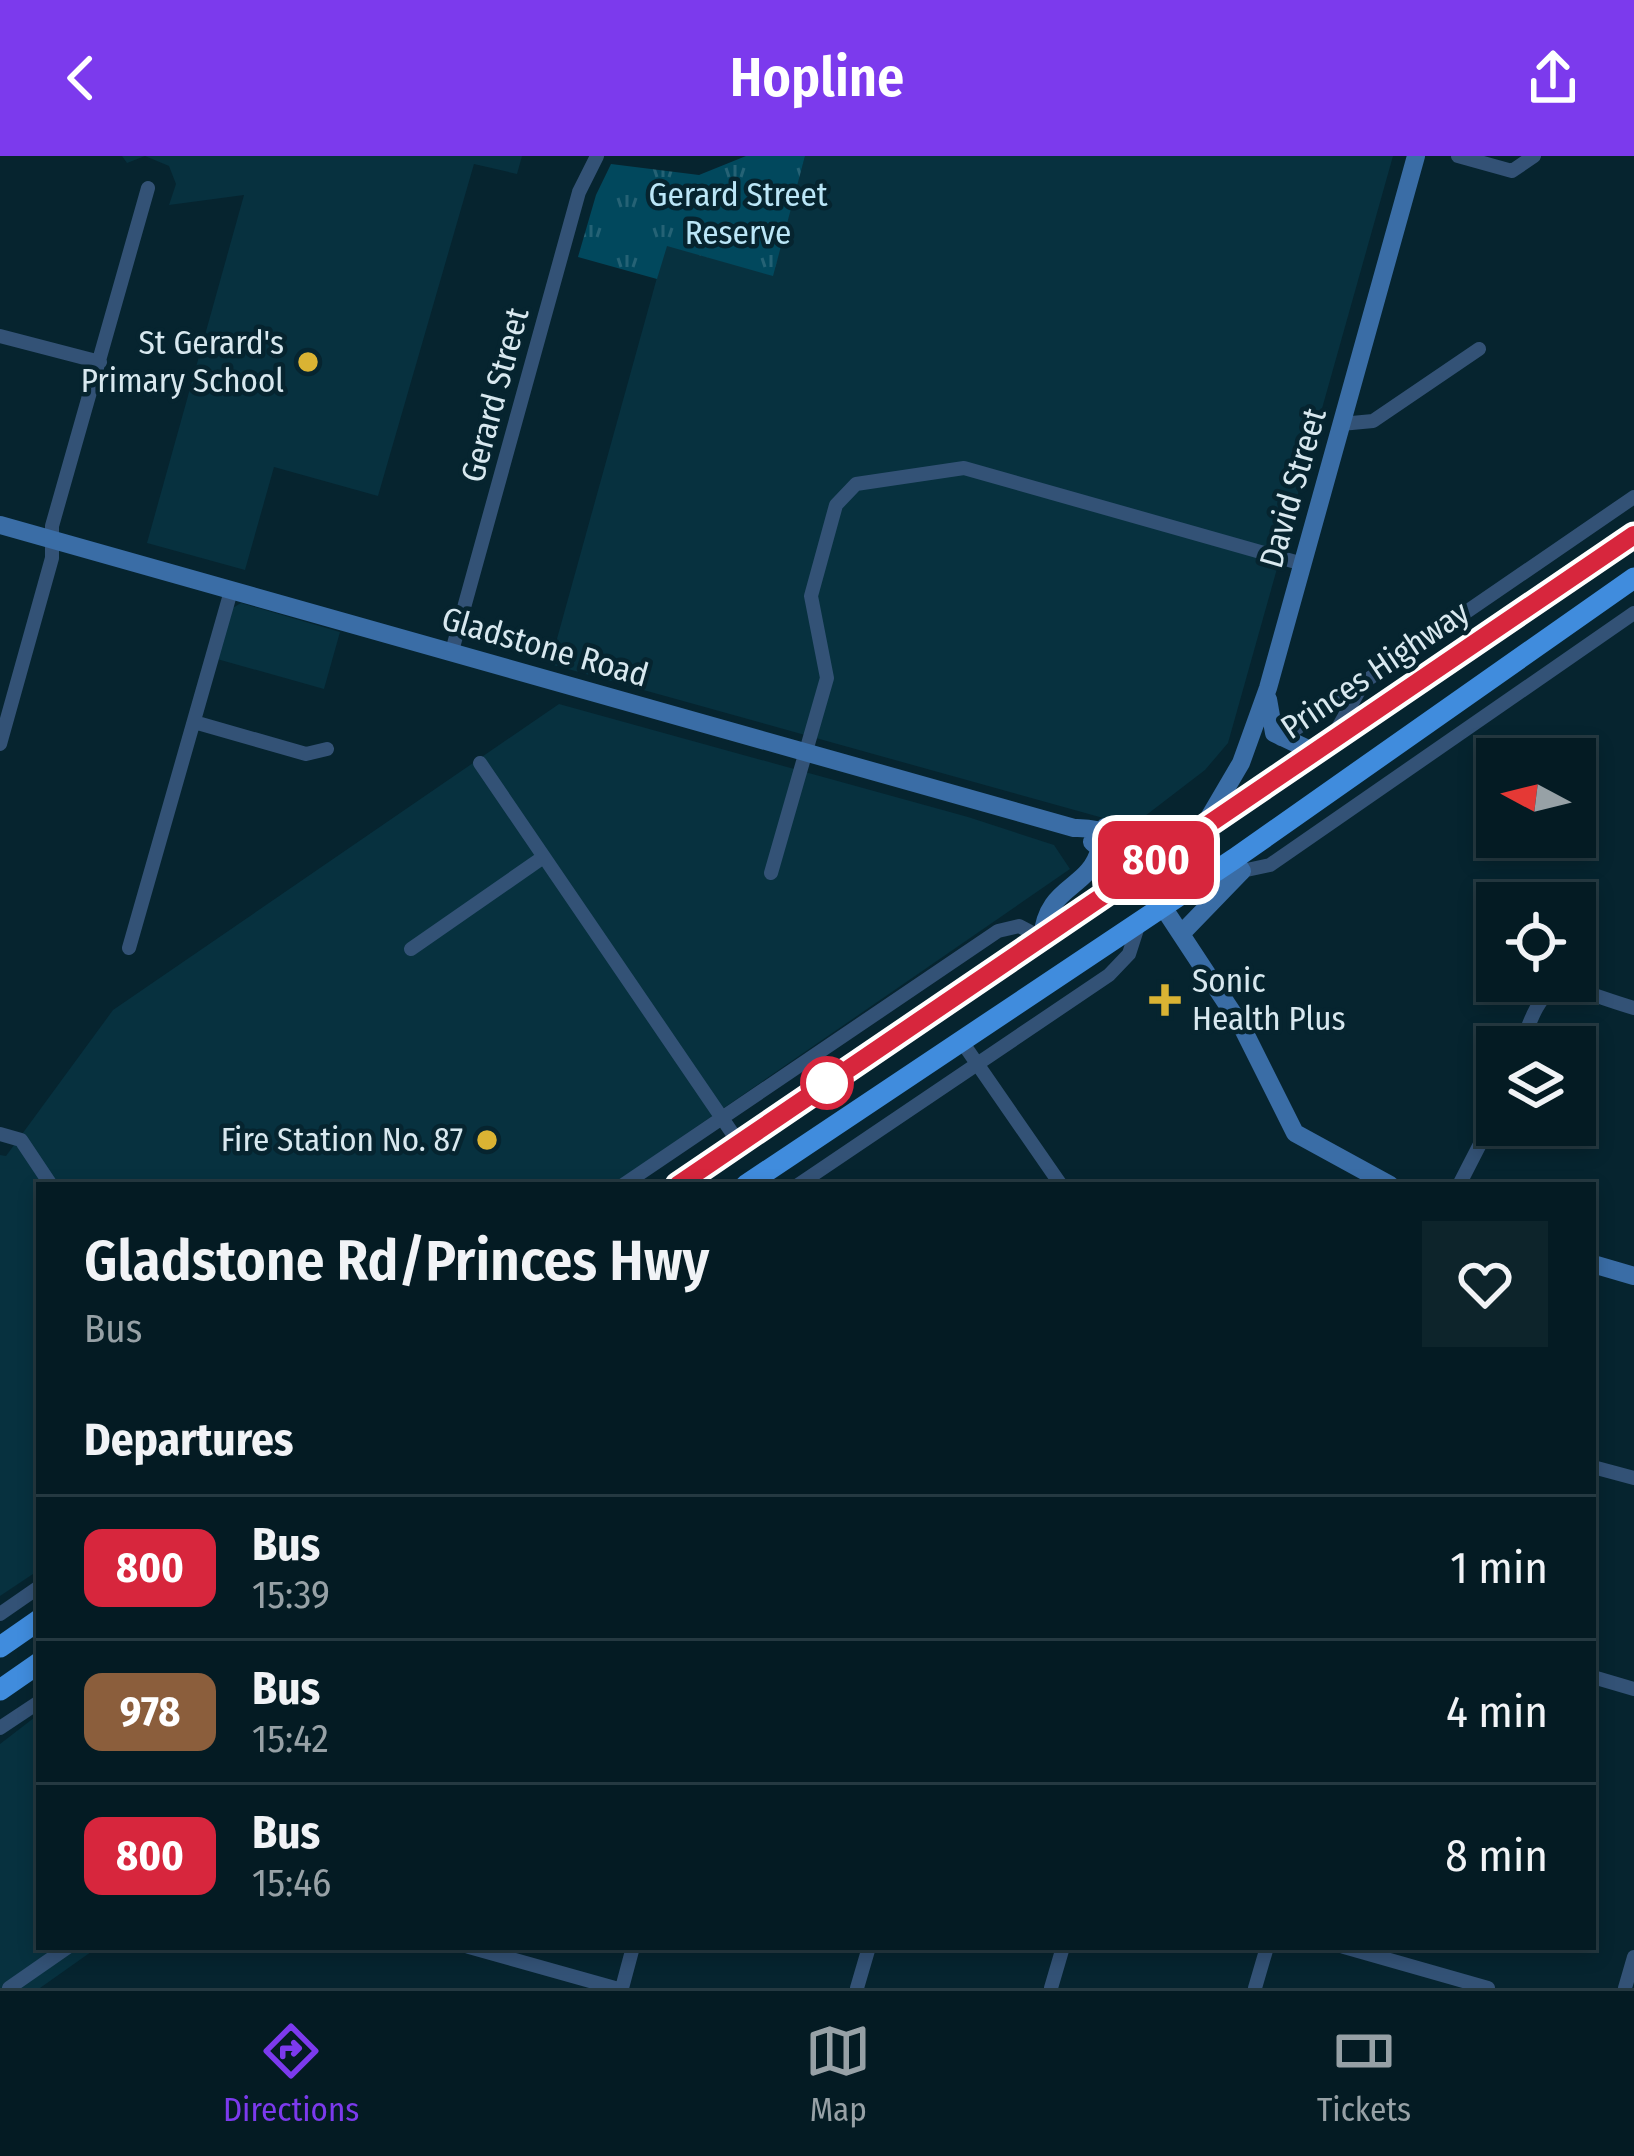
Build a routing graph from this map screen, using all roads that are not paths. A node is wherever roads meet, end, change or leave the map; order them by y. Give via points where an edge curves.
1 (597, 156) edge
2 (1416, 156) edge
3 (1458, 156) edge
4 (1534, 156) edge
5 (148, 188) dead end
6 (0, 336) edge
7 (1479, 349) dead end
8 (100, 362) junction
9 (1341, 424) junction
10 (1634, 497) edge
11 (0, 525) edge
12 (1634, 535) edge
13 (53, 540) junction
14 (1303, 564) junction
15 (1634, 578) edge
16 (231, 591) junction
17 (1634, 613) edge
18 (452, 651) junction
19 (1497, 672) junction
20 (1364, 681) junction
21 (1268, 688) junction
22 (1496, 710) junction
23 (194, 722) junction
24 (1281, 739) junction
25 (0, 744) edge
26 (1322, 745) junction
27 (327, 749) dead end
28 (807, 750) junction
29 (480, 763) dead end
30 (1084, 828) junction
31 (1196, 832) junction
32 (1100, 848) junction
33 (542, 858) junction
34 (1238, 865) junction
35 (1138, 872) junction
36 (771, 873) dead end
37 (1163, 908) junction
38 (1139, 923) junction
39 (1181, 934) junction
40 (1042, 938) junction
41 (129, 948) dead end
42 (411, 949) dead end
43 (1634, 1008) edge
44 (1528, 1026) edge
45 (960, 1039) junction
46 (978, 1067) junction
47 (722, 1117) junction
48 (0, 1134) edge
49 (740, 1143) junction
50 (1479, 1146) edge
51 (49, 1182) edge
52 (627, 1182) edge
53 (682, 1182) edge
54 (750, 1182) edge
55 (804, 1182) edge
56 (1059, 1182) edge
57 (1385, 1182) edge
58 (1461, 1182) edge
59 (1596, 1265) edge
60 (1634, 1276) edge
61 (1596, 1468) edge
62 (1634, 1478) edge
63 (36, 1589) edge
64 (0, 1614) edge
65 (36, 1623) edge
66 (0, 1648) edge
67 (36, 1665) edge
68 (1596, 1678) edge
69 (1634, 1689) edge
70 (0, 1690) edge
71 (36, 1704) edge
72 (0, 1728) edge
73 (64, 1950) edge
74 (480, 1950) edge
75 (632, 1950) edge
76 (868, 1950) edge
77 (1062, 1950) edge
78 (1266, 1950) edge
79 (1355, 1950) edge
80 (1634, 1958) edge
81 (9, 1988) edge
82 (618, 1988) edge
83 (857, 1988) edge
84 (1051, 1988) edge
85 (1255, 1988) edge
86 (1488, 1988) edge
87 (1625, 1988) edge

1 - 18 street, Gerard Street via 576,202
2 - 9 main road, David Street
3 - 4 street via 1512,171
5 - 8 street
6 - 8 street
7 - 9 street via 1373,421
8 - 13 street
9 - 14 main road, David Street
10 - 20 street
11 - 13 main road, Gladstone Road
12 - 26 highway, Princes Highway
13 - 16 main road, Gladstone Road
13 - 25 street
14 - 21 main road, David Street
14 - 28 street via 964,468 856,484 836,505 812,596 827,678
15 - 19 highway
16 - 18 main road, Gladstone Road
16 - 23 street
17 - 22 street
18 - 28 main road, Gladstone Road
19 - 22 street
19 - 34 highway
20 - 24 street
20 - 26 street
21 - 24 main road via 1268,722
21 - 31 main road, David Street via 1241,763
22 - 34 street via 1270,865
23 - 27 street via 306,754
23 - 41 street
24 - 26 main road
26 - 31 highway, Princes Highway
28 - 30 main road, Gladstone Road
28 - 36 street
29 - 33 street
30 - 31 main road
30 - 32 main road, Gladstone Road
30 - 35 main road, Gladstone Road via 1124,842
31 - 35 highway, Princes Highway
32 - 35 main road, Gladstone Road
32 - 40 main road via 1090,872 1049,904
33 - 42 street
33 - 47 street
34 - 37 highway
34 - 39 main road via 1221,898
35 - 37 highway
35 - 40 highway, Princes Highway
37 - 38 highway
37 - 39 main road
38 - 45 highway
38 - 46 street via 1115,970
39 - 57 main road via 1242,1028 1295,1133
40 - 47 street via 1019,926 998,931
40 - 49 highway, Princes Highway
43 - 44 street via 1560,987 1535,1002
45 - 46 street
45 - 54 highway
46 - 55 street
46 - 56 street
47 - 49 street
47 - 52 street
48 - 51 street via 21,1140
49 - 53 highway, Princes Highway
50 - 58 street
59 - 60 main road
61 - 62 street
63 - 64 street
65 - 66 highway
67 - 70 highway
68 - 69 street
71 - 72 street
73 - 81 street
74 - 82 street
75 - 82 street
76 - 83 street
77 - 84 street
78 - 85 street
79 - 86 street
80 - 87 street

